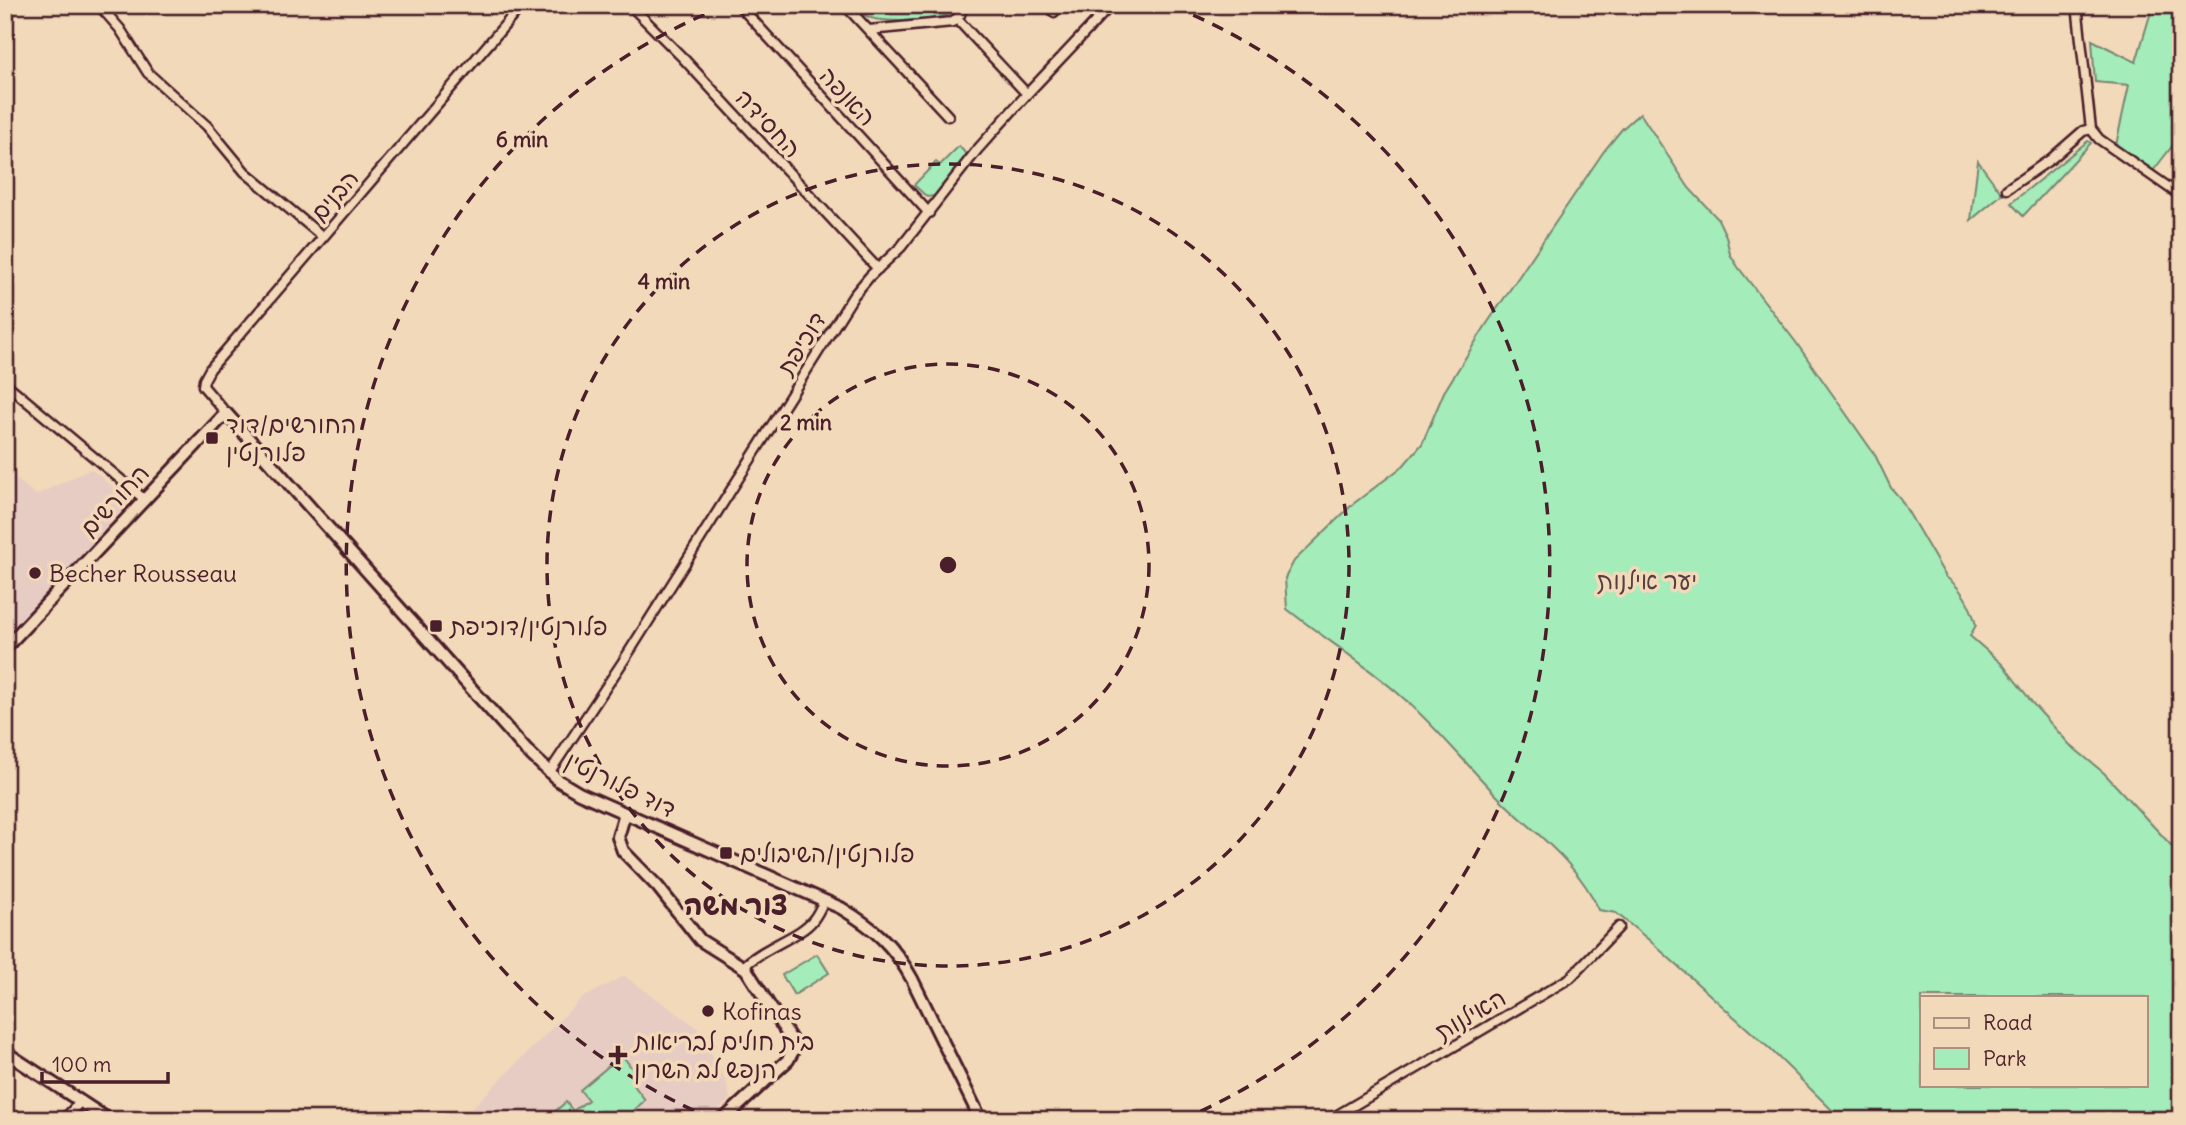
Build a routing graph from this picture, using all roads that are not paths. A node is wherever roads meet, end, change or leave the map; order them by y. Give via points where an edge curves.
1 (99, 5) edge
2 (522, 5) edge
3 (630, 5) edge
4 (739, 5) edge
5 (845, 5) edge
6 (963, 5) edge
7 (1111, 5) edge
8 (2077, 5) edge
9 (957, 19) junction
10 (869, 30) junction
11 (1027, 94) junction
12 (948, 116) dead end
13 (2091, 129) junction
14 (2007, 189) dead end
15 (2181, 196) edge
16 (929, 213) junction
17 (323, 237) junction
18 (878, 269) junction
19 (5, 383) edge
20 (226, 413) junction
21 (144, 499) junction
22 (5, 648) edge
23 (549, 773) junction
24 (625, 813) junction
25 (824, 900) junction
26 (1619, 927) dead end
27 (743, 967) junction
28 (5, 1052) edge
29 (81, 1101) junction
30 (58, 1120) edge
31 (109, 1120) edge
32 (723, 1120) edge
33 (981, 1120) edge
34 (1329, 1120) edge

1 - 17 street via 148,74 207,126 245,172
2 - 17 street, הבנים
3 - 18 street, החסידה
4 - 16 street, האנפה
5 - 10 street
6 - 9 street
7 - 11 street, דוכיפת
8 - 13 street
9 - 10 street
9 - 11 street
10 - 12 street
11 - 16 street, דוכיפת
13 - 14 street
13 - 15 street
16 - 18 street, דוכיפת
17 - 20 street, הבנים via 206,375 203,386
18 - 23 street, דוכיפת via 847,306
19 - 21 street
20 - 21 street, החורשים
20 - 23 street, דוד פלורנטין
21 - 22 street, החורשים
23 - 24 street, דוד פלורנטין via 579,793
24 - 25 street, דוד פלורנטין
24 - 27 street via 618,837 623,851 700,940
25 - 27 street via 807,926 758,953
25 - 33 street, דוד פלורנטין via 879,934 901,960
26 - 34 street, האילנות via 1570,978
27 - 32 street via 783,1024 793,1047 783,1065
28 - 29 street
29 - 30 street
29 - 31 street

